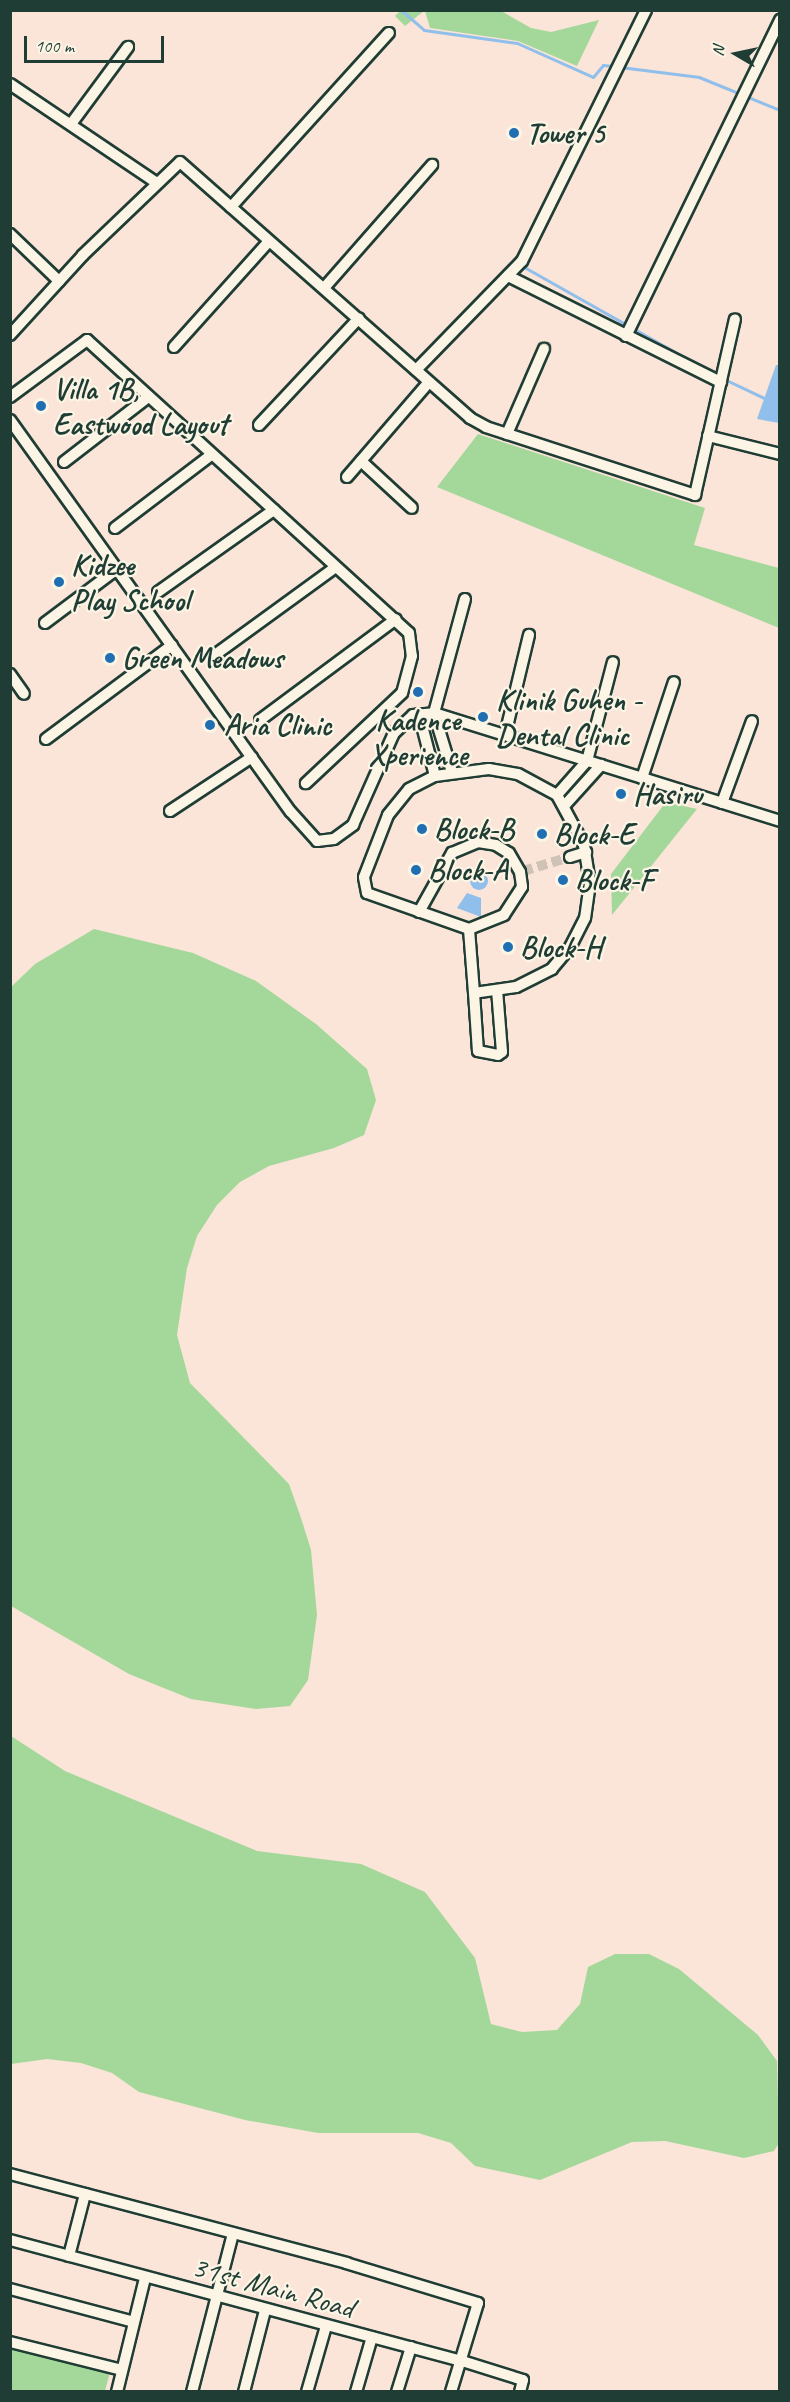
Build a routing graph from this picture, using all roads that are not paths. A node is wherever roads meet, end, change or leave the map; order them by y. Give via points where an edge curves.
1 (646, 10) edge
2 (780, 20) edge
3 (389, 33) dead end
4 (128, 47) dead end
5 (10, 84) edge
6 (71, 123) junction
7 (432, 165) dead end
8 (157, 183) junction
9 (231, 207) junction
10 (10, 234) edge
11 (269, 241) junction
12 (508, 276) junction
13 (59, 281) junction
14 (324, 288) junction
15 (359, 318) junction
16 (735, 319) dead end
17 (629, 330) junction
18 (10, 335) edge
19 (174, 347) dead end
20 (544, 349) dead end
21 (417, 370) junction
22 (721, 379) junction
23 (429, 382) junction
24 (10, 397) edge
25 (148, 397) junction
26 (10, 420) edge
27 (259, 425) dead end
28 (507, 434) junction
29 (708, 436) junction
30 (780, 454) edge
31 (210, 456) junction
32 (361, 461) junction
33 (64, 462) dead end
34 (347, 477) dead end
35 (412, 508) dead end
36 (274, 510) junction
37 (115, 528) dead end
38 (336, 567) junction
39 (117, 569) junction
40 (158, 592) dead end
41 (465, 599) dead end
42 (396, 619) junction
43 (45, 623) dead end
44 (529, 635) dead end
45 (172, 645) junction
46 (212, 657) dead end
47 (613, 662) dead end
48 (10, 674) edge
49 (674, 682) dead end
50 (24, 694) dead end
51 (434, 713) junction
52 (419, 714) junction
53 (260, 720) dead end
54 (752, 721) dead end
55 (505, 735) junction
56 (46, 739) dead end
57 (252, 757) junction
58 (587, 761) junction
59 (601, 765) junction
60 (452, 772) junction
61 (435, 776) junction
62 (642, 778) junction
63 (306, 783) dead end
64 (557, 795) junction
65 (722, 803) junction
66 (565, 805) junction
67 (170, 811) dead end
68 (780, 821) edge
69 (586, 852) junction
70 (570, 857) tunnel mouth
71 (419, 912) junction
72 (469, 929) junction
73 (497, 990) junction
74 (474, 993) junction
75 (10, 2174) edge
76 (85, 2194) junction
77 (232, 2233) junction
78 (10, 2240) edge
79 (69, 2256) junction
80 (145, 2278) junction
81 (10, 2289) edge
82 (216, 2296) junction
83 (265, 2310) junction
84 (134, 2322) junction
85 (326, 2326) junction
86 (372, 2337) junction
87 (10, 2342) edge
88 (411, 2347) junction
89 (459, 2360) junction
90 (122, 2370) junction
91 (117, 2391) edge
92 (192, 2391) edge
93 (244, 2391) edge
94 (307, 2391) edge
95 (356, 2391) edge
96 (397, 2391) edge
97 (451, 2391) edge
98 (520, 2391) edge

1 - 12 street via 522,261
2 - 17 street
3 - 9 street
4 - 6 street
5 - 6 street
6 - 8 street
7 - 14 street
8 - 9 street via 180,162
8 - 13 street
9 - 11 street
10 - 13 street
11 - 14 street
11 - 19 street
12 - 17 street
12 - 21 street
13 - 18 street
14 - 15 street
15 - 21 street
15 - 27 street
16 - 22 street
17 - 22 street
20 - 28 street
21 - 23 street
22 - 29 street
23 - 28 street via 470,418
23 - 32 street
24 - 25 street via 87,340
25 - 31 street
25 - 33 street
26 - 39 street
28 - 29 street via 695,495
29 - 30 street
31 - 36 street
31 - 37 street
32 - 34 street
32 - 35 street
36 - 38 street
36 - 40 street
38 - 42 street
38 - 46 street
39 - 43 street
39 - 45 street
41 - 51 street
42 - 53 street
42 - 63 street via 409,633 412,656 402,693
44 - 55 street
45 - 56 street
45 - 57 street
47 - 58 street
48 - 50 street
49 - 62 street
51 - 52 street
51 - 55 street
51 - 60 street
52 - 57 street via 412,715 394,733 353,825 334,839 317,841
52 - 61 street
54 - 65 street
55 - 58 street
57 - 67 street
58 - 59 street
58 - 64 street
59 - 62 street
59 - 66 street
60 - 61 street
60 - 64 street via 489,769 518,774
61 - 71 street via 409,789 388,815 364,877 367,893
62 - 65 street
64 - 66 street
65 - 68 street
66 - 69 street
69 - 70 street
69 - 73 street via 590,883 585,918 571,946 552,969 531,982
71 - 72 street
71 - 72 street via 452,853 464,845 496,845 509,853 521,872 522,887 516,901 493,922
72 - 74 street
73 - 74 street
73 - 74 street via 502,1052 498,1055 478,1051
75 - 76 street
76 - 77 street
76 - 79 street
77 - 82 street
77 - 89 street via 478,2303
78 - 79 street, 31st Main Road
79 - 80 street, 31st Main Road
80 - 82 street, 31st Main Road
80 - 84 street
81 - 84 street
82 - 83 street, 31st Main Road
82 - 92 street
83 - 85 street, 31st Main Road
83 - 93 street
84 - 90 street
85 - 86 street, 31st Main Road
85 - 94 street
86 - 88 street, 31st Main Road
86 - 95 street
87 - 90 street
88 - 89 street, 31st Main Road
88 - 96 street
89 - 97 street
89 - 98 street, 31st Main Road via 523,2380
90 - 91 street

